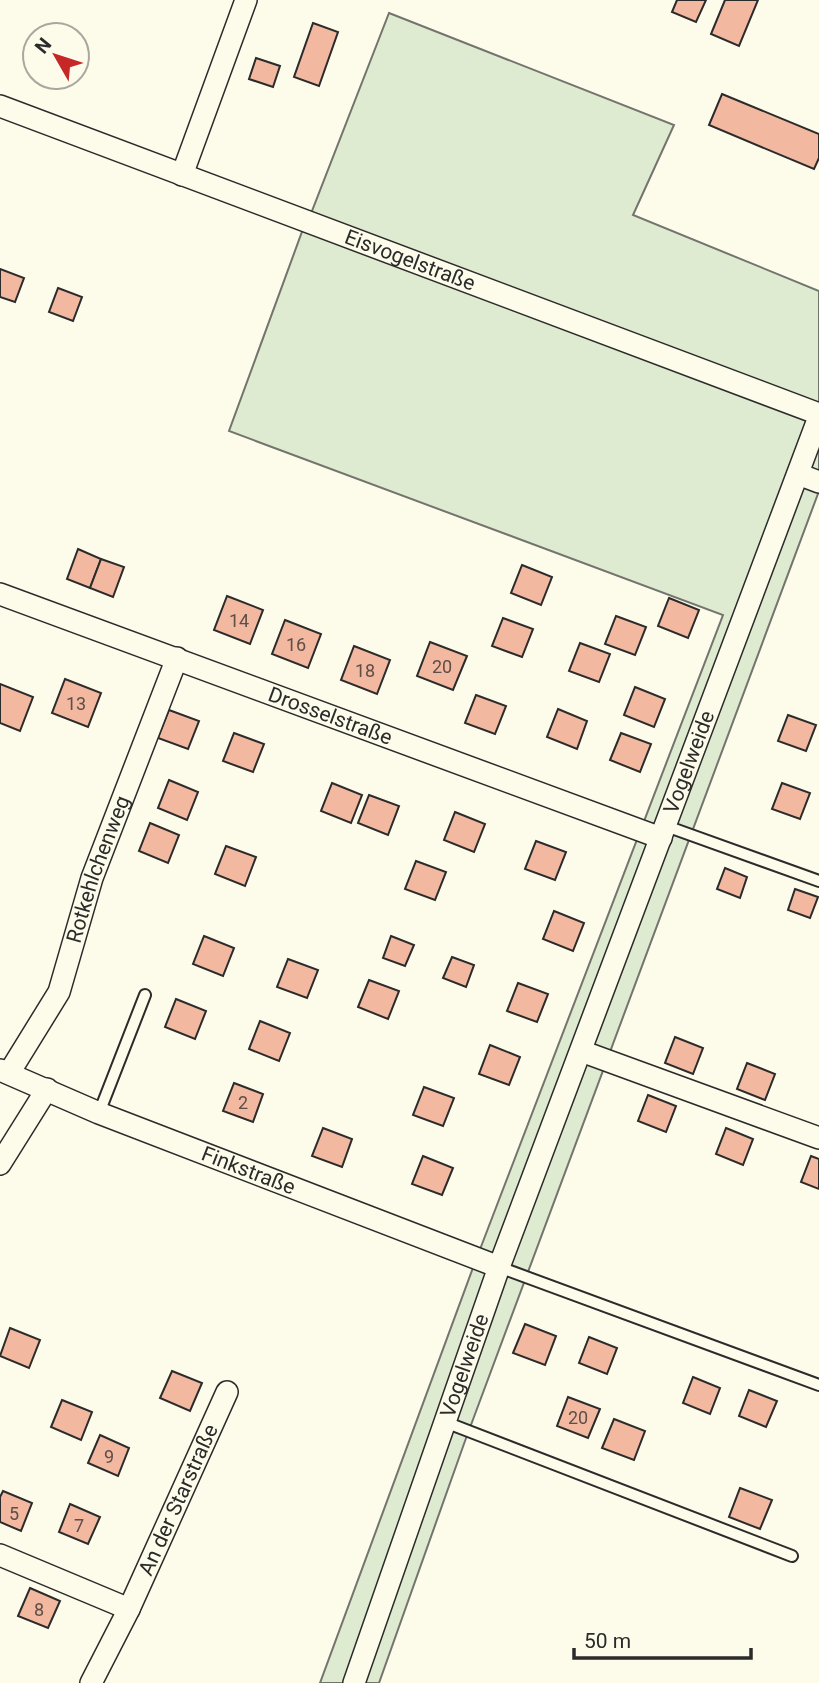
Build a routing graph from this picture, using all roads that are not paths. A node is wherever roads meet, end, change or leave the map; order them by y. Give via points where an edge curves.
1 (246, 0) edge
2 (0, 106) edge
3 (182, 175) junction
4 (819, 415) edge
5 (798, 474) junction
6 (819, 482) edge
7 (0, 594) edge
8 (177, 658) junction
9 (663, 832) junction
10 (819, 881) edge
11 (145, 995) dead end
12 (580, 1051) junction
13 (4, 1071) edge
14 (47, 1088) junction
15 (99, 1113) junction
16 (819, 1138) edge
17 (0, 1164) edge
18 (499, 1267) junction
19 (819, 1385) edge
20 (227, 1392) dead end
21 (445, 1422) junction
22 (0, 1555) edge
23 (792, 1556) dead end
24 (129, 1609) junction
25 (91, 1683) edge
26 (354, 1683) edge

1 - 3 street
2 - 3 street, Eisvogelstraße
3 - 4 street, Eisvogelstraße
4 - 5 street, Vogelweide
5 - 6 street
5 - 9 street, Vogelweide
7 - 8 street, Drosselstraße
8 - 9 street, Drosselstraße
8 - 13 street, Rotkehlchenweg via 92,877 59,992
9 - 10 lane
9 - 12 street, Vogelweide
11 - 15 lane
12 - 16 street
12 - 18 street, Vogelweide
13 - 14 street, Finkstraße
14 - 15 street, Finkstraße
14 - 17 street
15 - 18 street, Finkstraße
18 - 19 lane
18 - 21 street, Vogelweide
20 - 24 street, An der Starstraße
21 - 23 lane
21 - 26 street, Vogelweide
22 - 24 street
24 - 25 street, An der Starstraße

